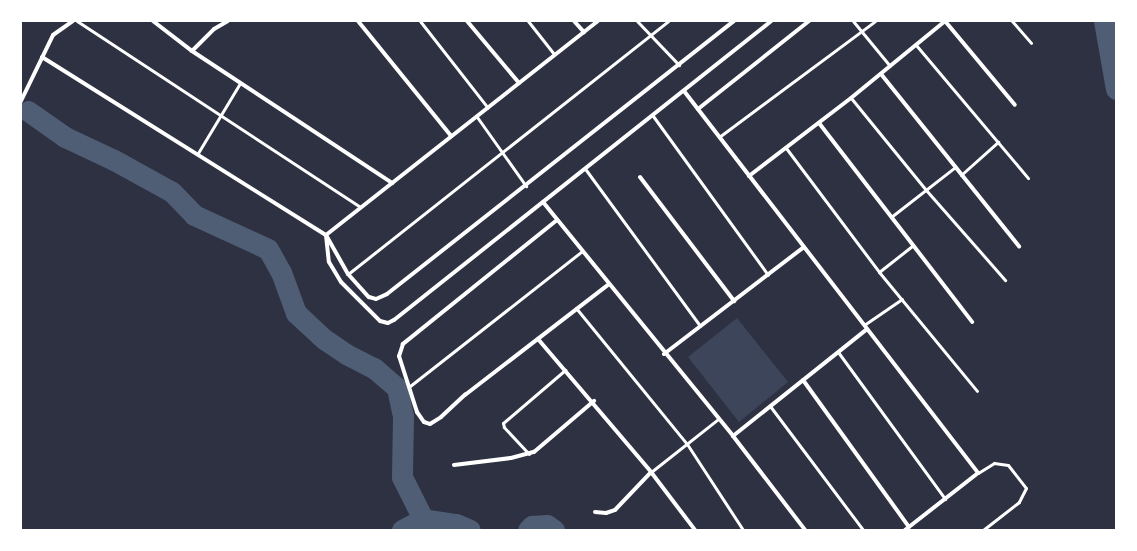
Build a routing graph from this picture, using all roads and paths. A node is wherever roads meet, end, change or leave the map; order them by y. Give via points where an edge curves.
1 (73, 21) edge
2 (77, 21) edge
3 (153, 21) edge
4 (228, 21) edge
5 (358, 21) edge
6 (420, 21) edge
7 (467, 21) edge
8 (528, 21) edge
9 (574, 21) edge
10 (598, 21) edge
11 (637, 21) edge
12 (668, 21) edge
13 (734, 21) edge
14 (771, 21) edge
15 (809, 21) edge
16 (853, 21) edge
17 (875, 21) edge
18 (945, 21) edge
19 (1012, 21) edge
20 (584, 32) junction
21 (861, 32) junction
22 (649, 36) junction
23 (1031, 43) dead end
24 (916, 45) junction
25 (192, 51) junction
26 (554, 54) junction
27 (42, 56) junction
28 (679, 65) junction
29 (890, 66) junction
30 (881, 74) junction
31 (240, 83) junction
32 (519, 83) junction
33 (684, 91) junction
34 (851, 98) junction
35 (21, 101) edge
36 (1015, 105) dead end
37 (488, 108) junction
38 (698, 109) junction
39 (221, 115) junction
40 (653, 116) junction
41 (476, 117) junction
42 (819, 123) junction
43 (452, 136) junction
44 (719, 137) junction
45 (998, 142) junction
46 (786, 148) junction
47 (503, 151) junction
48 (198, 153) junction
49 (954, 168) junction
50 (586, 170) junction
51 (961, 175) junction
52 (749, 176) junction
53 (640, 177) dead end
54 (1028, 178) dead end
55 (392, 183) junction
56 (526, 186) junction
57 (926, 190) junction
58 (543, 202) junction
59 (360, 207) junction
60 (891, 216) junction
61 (557, 220) junction
62 (326, 235) junction
63 (912, 246) junction
64 (1019, 246) dead end
65 (804, 247) junction
66 (582, 250) junction
67 (879, 272) junction
68 (348, 274) junction
69 (768, 275) junction
70 (1005, 280) dead end
71 (608, 285) junction
72 (902, 299) junction
73 (734, 301) junction
74 (576, 308) junction
75 (972, 322) dead end
76 (700, 326) junction
77 (866, 327) junction
78 (538, 339) junction
79 (838, 352) junction
80 (664, 354) junction
81 (565, 370) junction
82 (803, 380) junction
83 (410, 386) junction
84 (977, 391) dead end
85 (594, 401) junction
86 (770, 406) junction
87 (718, 419) junction
88 (733, 436) junction
89 (687, 444) junction
90 (529, 454) junction
91 (454, 465) dead end
92 (652, 472) junction
93 (978, 473) junction
94 (945, 498) junction
95 (595, 512) dead end
96 (909, 527) junction
97 (695, 530) edge
98 (743, 530) edge
99 (805, 530) edge
100 (863, 530) edge
101 (905, 530) edge
102 (983, 530) edge

1 - 27 street via 53,35
2 - 39 lane
3 - 25 street
4 - 25 street via 214,29
5 - 43 street
6 - 37 lane
7 - 32 street
8 - 26 lane
9 - 20 street
10 - 20 street
11 - 22 lane
12 - 22 lane
13 - 28 street
14 - 33 street
15 - 38 street
16 - 21 lane
17 - 21 lane
18 - 24 street
18 - 36 street
19 - 23 lane
20 - 26 street
21 - 29 lane
21 - 44 lane
22 - 28 lane
22 - 47 lane
24 - 29 street
24 - 45 lane
25 - 31 street
26 - 32 street
27 - 35 street
27 - 48 street
28 - 56 street
29 - 30 street
30 - 34 street
30 - 49 street
31 - 39 lane
31 - 55 street
32 - 37 street
33 - 38 street
33 - 40 street
34 - 42 street
34 - 57 lane
37 - 41 street
38 - 44 street
39 - 48 lane
39 - 59 lane
40 - 50 street
40 - 69 lane
41 - 43 street
41 - 47 lane
42 - 46 street
42 - 60 street
43 - 55 street
44 - 52 street
45 - 51 lane
45 - 54 lane
46 - 52 street
46 - 67 lane
47 - 56 lane
47 - 68 lane
48 - 62 street
49 - 51 street
49 - 57 lane
50 - 58 street
50 - 76 lane
51 - 64 street
52 - 65 street
53 - 73 street
55 - 59 street
56 - 68 street via 382,297 369,297
57 - 60 lane
57 - 70 lane
58 - 61 street
58 - 62 street via 388,323 380,321 364,308 341,282 329,262
59 - 62 street
60 - 63 street
61 - 66 street
61 - 83 street via 403,344 399,356
62 - 68 street
63 - 67 lane
63 - 75 street
65 - 69 street
65 - 77 street
66 - 71 street
66 - 83 lane
67 - 72 lane
69 - 73 street
71 - 74 street
71 - 80 street
72 - 77 lane
72 - 84 lane
73 - 76 street
74 - 78 street
74 - 89 lane
76 - 80 street
77 - 79 street
77 - 93 street
78 - 81 street
78 - 83 street via 433,423 426,424 420,418
79 - 82 street
79 - 94 lane
80 - 87 street
81 - 85 street
81 - 90 lane via 503,423
82 - 86 street
82 - 96 street
85 - 90 street via 539,449
85 - 92 street
86 - 88 street
86 - 100 lane
87 - 88 street
87 - 89 lane
88 - 99 street
89 - 92 lane
89 - 98 lane
90 - 91 street
92 - 95 street via 615,510 606,514
92 - 97 street
93 - 94 street
93 - 102 lane via 994,463 1008,464 1026,488 1020,502
94 - 96 street
96 - 101 street

